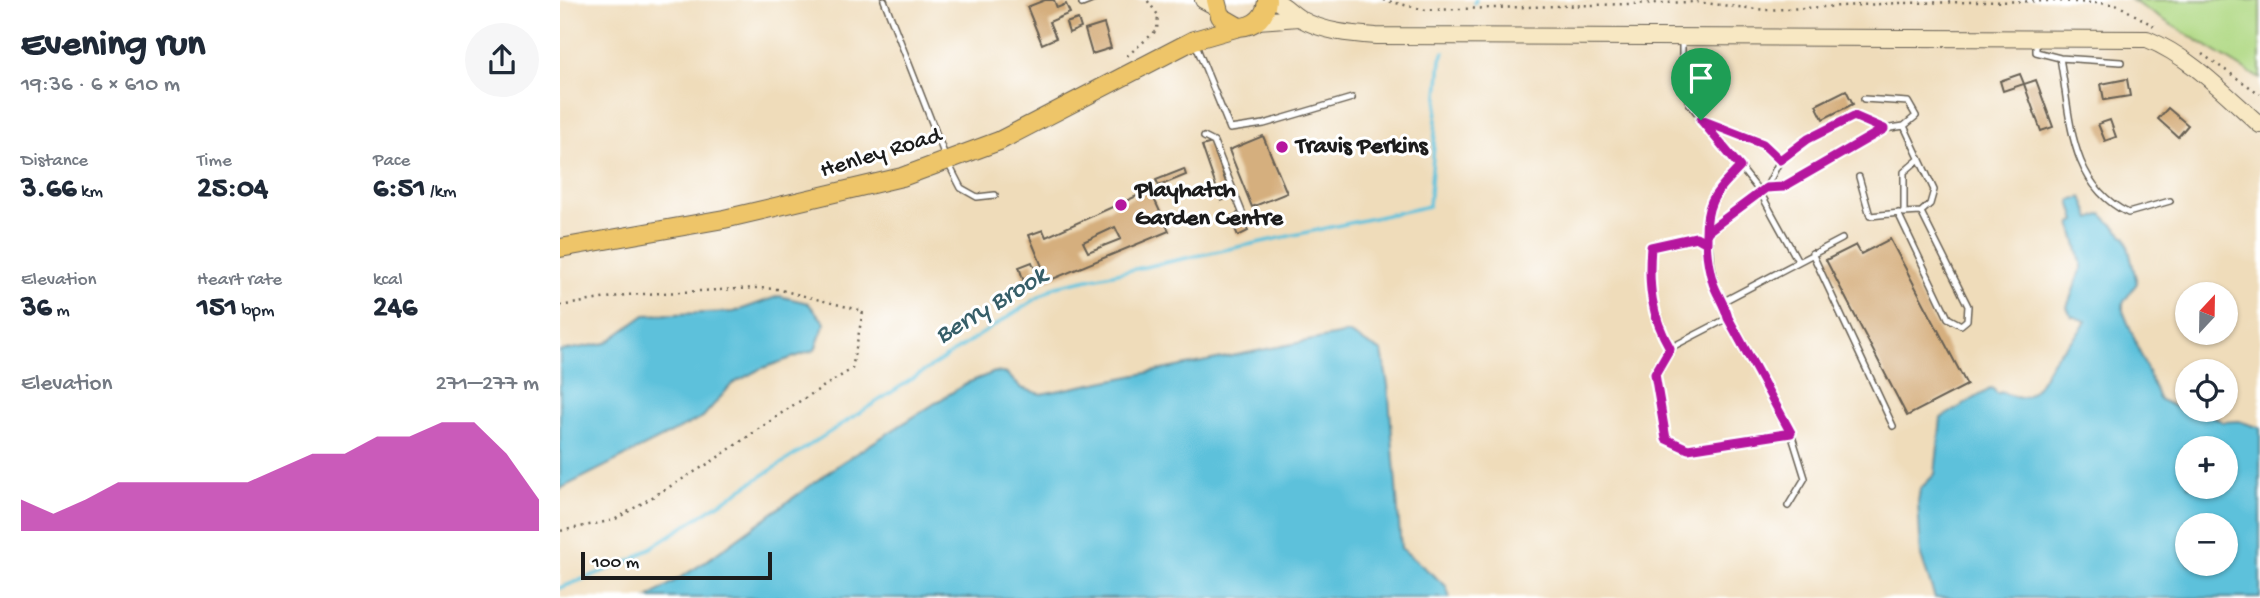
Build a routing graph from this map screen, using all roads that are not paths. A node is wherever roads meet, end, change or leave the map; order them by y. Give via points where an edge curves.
1 (884, 0) edge
2 (1092, 0) edge
3 (1267, 0) edge
4 (1274, 0) edge
5 (1082, 4) dead end
6 (1213, 4) edge
7 (1299, 18) junction
8 (1257, 22) junction
9 (1239, 27) junction
10 (1682, 38) junction
11 (2037, 38) junction
12 (1194, 40) junction
13 (2060, 58) junction
14 (2121, 62) dead end
15 (1352, 98) dead end
16 (1864, 99) dead end
17 (1701, 120) junction
18 (2260, 125) edge
19 (1904, 126) junction
20 (1884, 129) junction
21 (1204, 137) dead end
22 (947, 160) junction
23 (1780, 160) junction
24 (1918, 160) junction
25 (1740, 167) junction
26 (1859, 177) dead end
27 (1763, 190) junction
28 (995, 195) dead end
29 (2170, 201) dead end
30 (1242, 212) dead end
31 (1921, 212) junction
32 (1901, 213) junction
33 (1707, 232) junction
34 (1842, 239) dead end
35 (1707, 243) junction
36 (560, 248) edge
37 (1812, 253) junction
38 (1798, 261) junction
39 (1724, 301) junction
40 (1728, 318) junction
41 (1670, 348) junction
42 (1893, 426) dead end
43 (1791, 433) junction
44 (1788, 506) dead end

1 - 22 lane
2 - 5 lane
3 - 8 main road
4 - 7 main road
6 - 9 main road via 1225,21
6 - 12 main road, Henley Road
7 - 8 main road
7 - 10 main road via 1348,34
8 - 9 main road, Henley Road
9 - 12 main road, Henley Road
10 - 11 main road
10 - 17 lane via 1682,82
11 - 13 lane via 2036,52
11 - 18 main road via 2147,39 2192,65
12 - 15 lane via 1230,129 1265,124
12 - 22 main road, Henley Road via 999,141
13 - 14 lane
13 - 29 lane via 2079,157 2096,192 2128,213
16 - 19 lane via 1908,102 1916,116
17 - 23 lane via 1763,144
17 - 25 lane
19 - 20 lane
19 - 24 lane
20 - 23 lane via 1854,116 1808,139
20 - 27 lane via 1783,187
21 - 30 lane via 1214,142
22 - 28 lane via 961,188 977,197
22 - 36 main road, Henley Road via 843,194
23 - 27 lane
24 - 31 lane via 1934,190 1930,204
24 - 32 lane via 1904,172
25 - 27 lane
25 - 33 lane via 1713,200
26 - 32 lane via 1870,216
27 - 33 lane
27 - 38 lane
31 - 32 lane
31 - 32 lane via 1968,306 1967,320 1961,324 1948,318
33 - 35 lane
34 - 37 lane
35 - 39 lane via 1714,284
35 - 41 lane via 1696,237 1651,247 1648,282 1658,328
37 - 38 lane
37 - 42 lane
38 - 39 lane
39 - 40 lane
40 - 41 lane
40 - 43 lane
41 - 43 lane via 1655,374 1666,439 1688,449
43 - 44 lane via 1805,478

